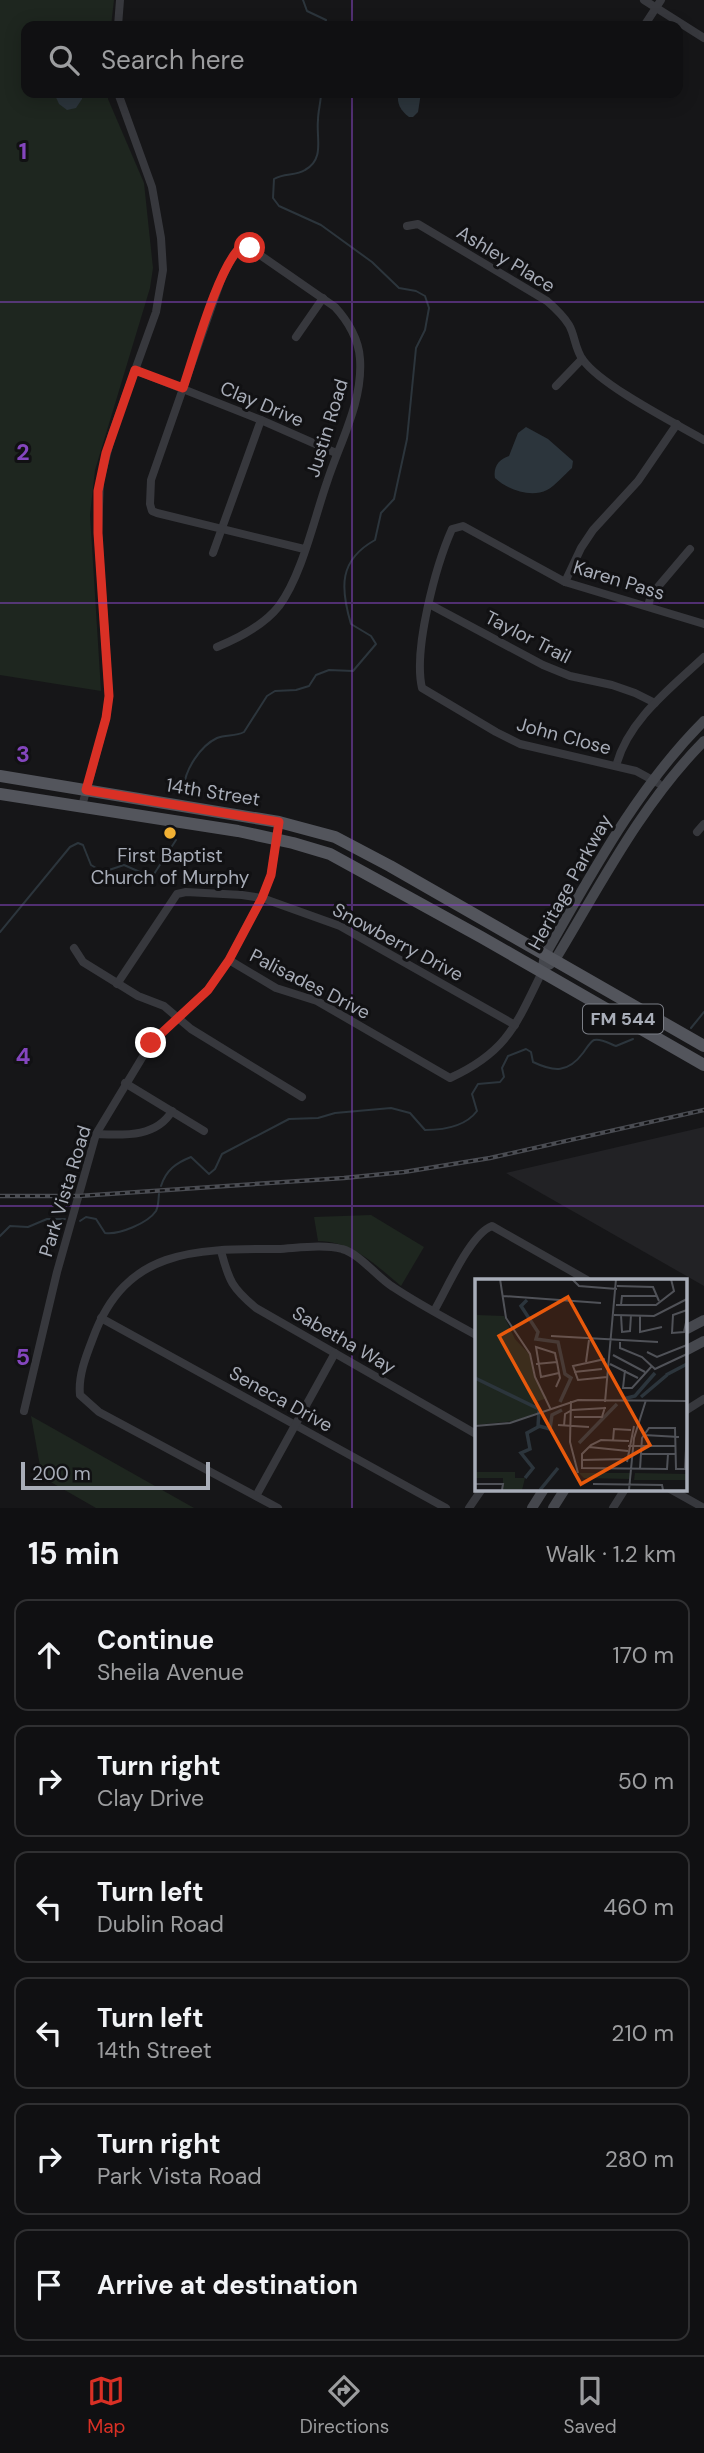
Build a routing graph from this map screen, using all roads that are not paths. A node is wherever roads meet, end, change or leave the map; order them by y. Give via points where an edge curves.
1 (120, 0) edge
2 (644, 0) edge
3 (658, 4) edge
4 (118, 21) edge
5 (646, 21) edge
6 (681, 21) edge
7 (683, 22) edge
8 (704, 38) edge
9 (120, 98) edge
10 (407, 226) dead end
11 (323, 298) junction
12 (296, 337) dead end
13 (582, 359) junction
14 (135, 370) junction
15 (556, 386) dead end
16 (183, 388) junction
17 (261, 419) junction
18 (677, 424) junction
19 (704, 440) edge
20 (336, 453) junction
21 (222, 528) junction
22 (304, 549) junction
23 (690, 549) dead end
24 (213, 553) dead end
25 (565, 582) junction
26 (429, 604) junction
27 (648, 606) junction
28 (704, 624) edge
29 (218, 647) dead end
30 (704, 657) edge
31 (655, 703) junction
32 (704, 721) edge
33 (704, 741) edge
34 (616, 766) junction
35 (6, 777) edge
36 (653, 780) junction
37 (664, 788) junction
38 (86, 790) junction
39 (2, 795) edge
40 (82, 806) junction
41 (279, 822) junction
42 (704, 824) edge
43 (697, 832) dead end
44 (278, 840) junction
45 (614, 848) junction
46 (262, 898) junction
47 (74, 948) dead end
48 (550, 958) junction
49 (229, 960) junction
50 (542, 972) junction
51 (117, 984) junction
52 (180, 1017) junction
53 (515, 1025) junction
54 (704, 1046) edge
55 (704, 1065) edge
56 (125, 1083) junction
57 (302, 1097) dead end
58 (173, 1111) junction
59 (204, 1131) dead end
60 (96, 1134) junction
61 (220, 1251) junction
62 (585, 1279) edge
63 (434, 1311) junction
64 (101, 1318) junction
65 (704, 1320) edge
66 (686, 1329) edge
67 (475, 1334) edge
68 (704, 1341) edge
69 (686, 1350) edge
70 (335, 1353) junction
71 (702, 1403) edge
72 (24, 1411) dead end
73 (686, 1411) edge
74 (295, 1425) junction
75 (475, 1433) edge
76 (481, 1490) edge
77 (543, 1490) edge
78 (564, 1490) edge
79 (624, 1490) edge
80 (672, 1490) edge
81 (256, 1496) junction
82 (278, 1508) edge
83 (446, 1508) edge
84 (469, 1508) edge
85 (532, 1508) edge
86 (553, 1508) edge
87 (613, 1508) edge
88 (704, 1508) edge

1 - 4 street
2 - 3 street
3 - 5 street
3 - 6 street
7 - 8 street
9 - 14 street via 152,187 163,260 159,303
10 - 13 street, Ashley Place via 418,223 547,301 569,326
11 - 12 street
11 - 16 street, Justin Road via 242,246 222,277
11 - 20 street, Justin Road via 343,316 360,357 357,396
13 - 15 street
13 - 18 street, Ashley Place via 615,386
14 - 16 street, Clay Drive
14 - 38 street via 98,491 109,696
16 - 17 street, Clay Drive
16 - 21 street via 151,480 150,506 152,511
17 - 20 street, Clay Drive
17 - 21 street
18 - 19 street, Ashley Place
18 - 25 street via 638,481 593,530
20 - 22 street, Justin Road
21 - 22 street
21 - 24 street
22 - 29 street, Justin Road via 278,607 267,619
23 - 27 street via 651,595
25 - 26 street, Karen Pass via 463,526 452,529
25 - 27 street, Karen Pass
26 - 31 street, Taylor Trail via 543,665
26 - 34 street, John Close via 421,650 422,688 520,744
27 - 28 street, Karen Pass
30 - 31 street
31 - 34 street via 629,734
32 - 36 main road, Heritage Parkway
33 - 37 main road, Heritage Parkway
34 - 36 street, John Close
35 - 38 main road, 14th Street
36 - 37 street, John Close
36 - 45 main road, Heritage Parkway
37 - 45 main road, Heritage Parkway
38 - 40 street
38 - 41 main road, 14th Street
39 - 40 main road, 14th Street
40 - 44 main road, 14th Street
41 - 44 street, Park Vista Road
41 - 48 main road, 14th Street via 354,846
42 - 43 street
44 - 46 street, Park Vista Road
44 - 50 main road, 14th Street via 330,854
45 - 48 main road, Heritage Parkway
46 - 49 street, Park Vista Road
46 - 51 street, Snowberry Drive via 177,894
46 - 53 street, Snowberry Drive via 340,926
47 - 51 street via 83,962
48 - 50 main road, Heritage Parkway
48 - 54 main road, FM 544
49 - 52 street, Park Vista Road via 208,990
49 - 53 street, Palisades Drive via 276,988 317,1001 450,1078 474,1067 502,1045
50 - 53 street
50 - 55 main road, FM 544
51 - 52 street
52 - 56 street, Park Vista Road via 151,1043
52 - 57 street via 191,1029
56 - 58 street
56 - 60 street, Park Vista Road
58 - 59 street
58 - 60 street via 166,1120 139,1134
60 - 72 street, Park Vista Road
61 - 63 street via 343,1249 391,1286
61 - 64 street via 168,1258 132,1278
61 - 70 street, Sabetha Way via 228,1279 256,1308
62 - 63 street via 492,1226 470,1247
63 - 67 street
64 - 74 street, Seneca Drive
64 - 81 street via 85,1359 80,1395 99,1412
65 - 66 main road
68 - 69 main road
70 - 74 street
70 - 75 street, Sabetha Way
71 - 73 street
74 - 81 street
74 - 83 street, Seneca Drive
76 - 84 street
77 - 85 main road
78 - 86 main road
79 - 87 street
80 - 88 street
81 - 82 street

